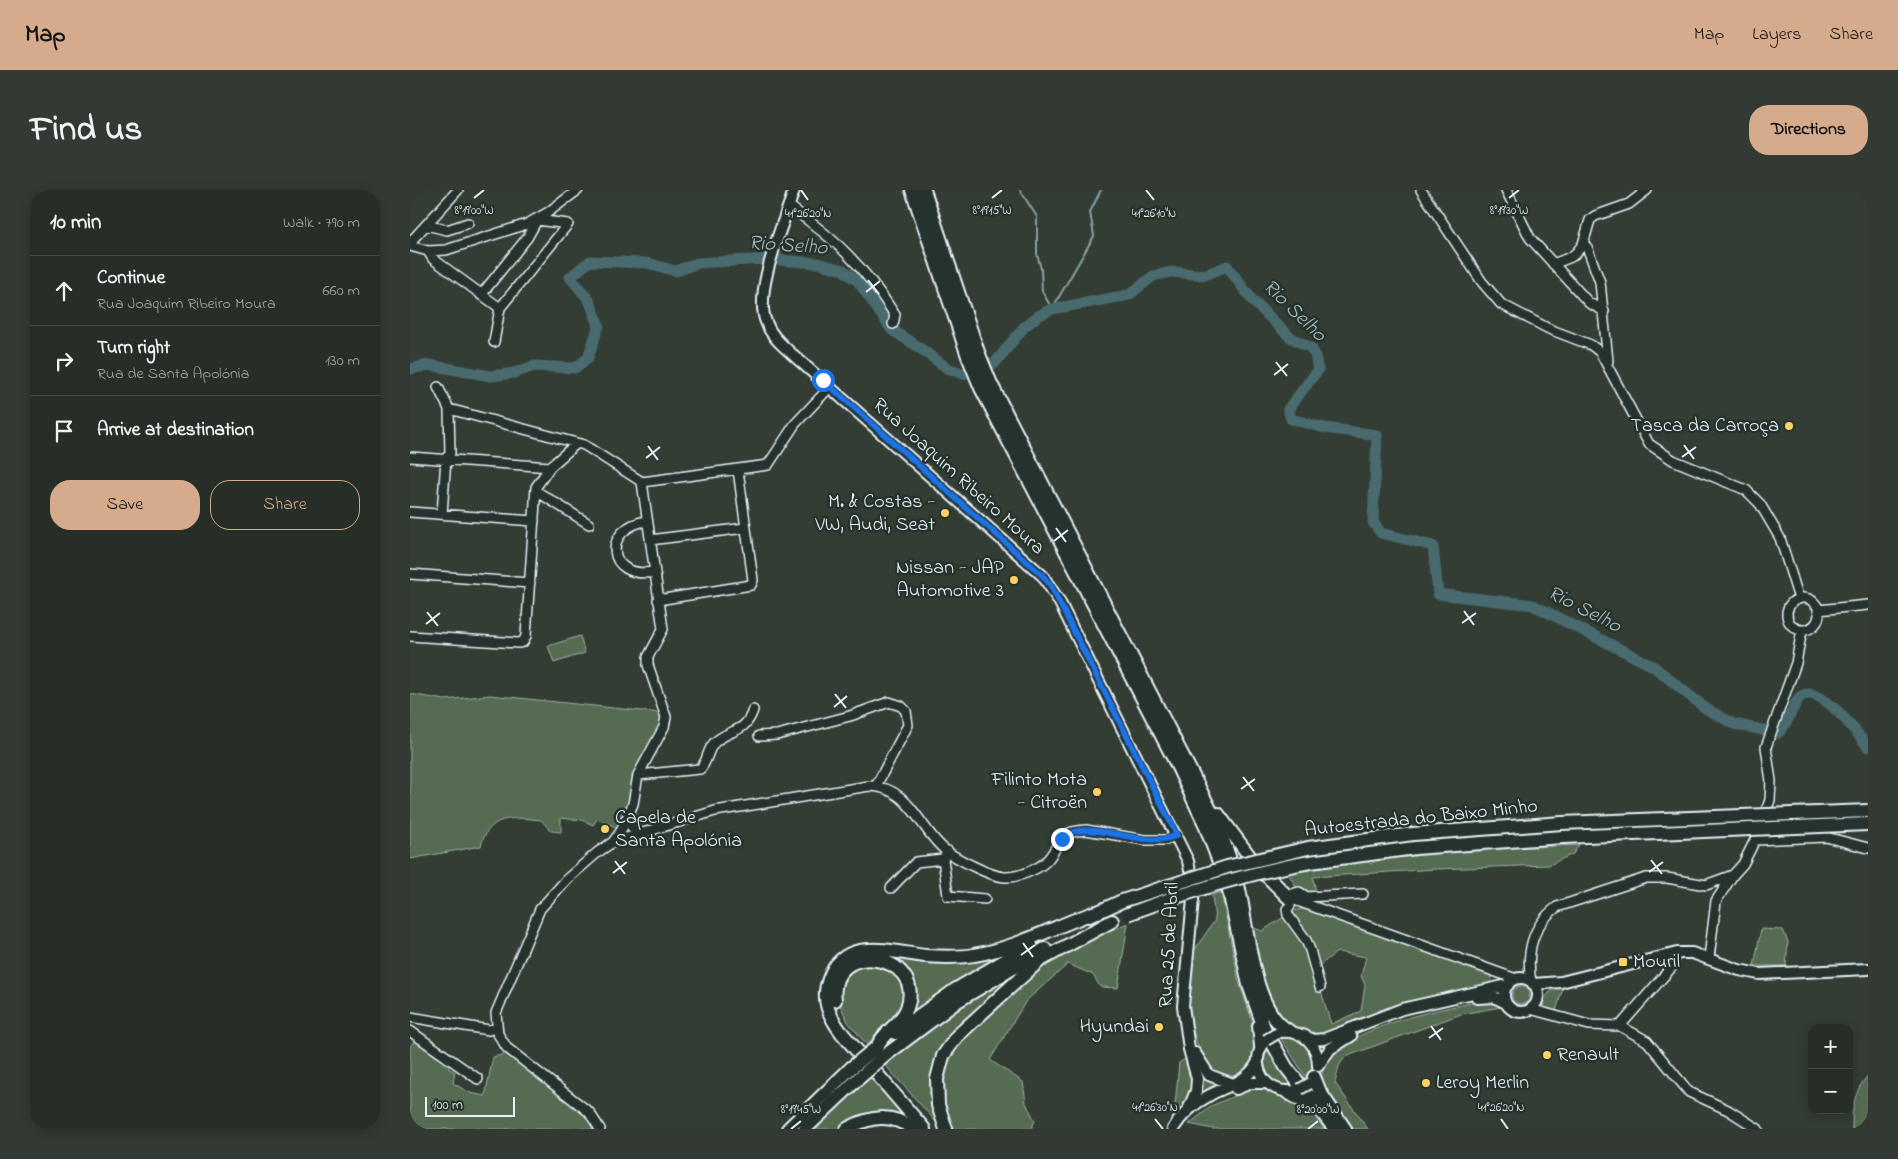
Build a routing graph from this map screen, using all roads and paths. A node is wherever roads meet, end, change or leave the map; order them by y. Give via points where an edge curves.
1 (458, 190) edge
2 (578, 190) edge
3 (794, 190) edge
4 (912, 190) edge
5 (924, 190) edge
6 (1421, 190) edge
7 (1506, 190) edge
8 (1647, 190) edge
9 (789, 206) junction
10 (537, 220) junction
11 (468, 223) dead end
12 (426, 225) junction
13 (1583, 244) junction
14 (410, 246) edge
15 (428, 251) junction
16 (1554, 264) junction
17 (480, 295) junction
18 (500, 308) junction
19 (1604, 311) junction
20 (893, 324) dead end
21 (1606, 331) junction
22 (494, 342) dead end
23 (1586, 343) junction
24 (1600, 352) junction
25 (973, 354) junction
26 (1609, 368) junction
27 (986, 386) junction
28 (438, 387) dead end
29 (830, 387) junction
30 (449, 409) junction
31 (576, 444) junction
32 (410, 457) edge
33 (446, 459) junction
34 (550, 467) junction
35 (738, 470) junction
36 (642, 482) junction
37 (536, 491) junction
38 (410, 512) edge
39 (442, 514) junction
40 (534, 521) junction
41 (647, 521) junction
42 (589, 524) dead end
43 (745, 528) junction
44 (650, 540) junction
45 (654, 572) junction
46 (410, 574) edge
47 (530, 583) junction
48 (1799, 599) junction
49 (658, 600) junction
50 (1868, 605) edge
51 (1818, 610) junction
52 (1804, 630) junction
53 (410, 636) edge
54 (753, 710) dead end
55 (759, 736) dead end
56 (638, 775) junction
57 (876, 786) junction
58 (1202, 790) junction
59 (1868, 811) edge
60 (630, 812) junction
61 (1868, 824) edge
62 (1175, 833) junction
63 (638, 835) junction
64 (627, 838) junction
65 (1755, 840) junction
66 (613, 842) junction
67 (1868, 848) edge
68 (945, 855) junction
69 (1224, 857) junction
70 (1733, 874) junction
71 (890, 888) dead end
72 (1363, 894) dead end
73 (985, 899) dead end
74 (1305, 901) junction
75 (1290, 902) junction
76 (1096, 912) junction
77 (1112, 920) junction
78 (1677, 953) junction
79 (1709, 958) junction
80 (1528, 964) junction
81 (1488, 969) junction
82 (1868, 969) edge
83 (1514, 981) junction
84 (1561, 982) junction
85 (1532, 983) junction
86 (1320, 987) dead end
87 (1494, 989) junction
88 (1506, 1003) junction
89 (1534, 1003) junction
90 (410, 1017) edge
91 (1620, 1026) junction
92 (496, 1028) junction
93 (410, 1031) edge
94 (1283, 1032) junction
95 (1186, 1034) junction
96 (1303, 1036) junction
97 (1264, 1043) junction
98 (882, 1050) junction
99 (1257, 1063) junction
100 (855, 1073) junction
101 (1314, 1075) junction
102 (478, 1079) dead end
103 (1266, 1083) junction
104 (1233, 1084) junction
105 (1294, 1091) junction
106 (1188, 1110) junction
107 (600, 1129) edge
108 (788, 1129) edge
109 (805, 1129) edge
110 (847, 1129) edge
111 (913, 1129) edge
112 (924, 1129) edge
113 (934, 1129) edge
114 (946, 1129) edge
115 (1173, 1129) edge
116 (1180, 1129) edge
117 (1329, 1129) edge
118 (1335, 1129) edge
119 (1341, 1129) edge
120 (1345, 1129) edge
121 (1758, 1129) edge

1 - 12 street
2 - 10 street
3 - 9 main road, Rua Joaquim Ribeiro Moura
4 - 25 highway
5 - 25 highway
6 - 23 street via 1482,282 1502,304 1549,329
7 - 16 street via 1526,232
8 - 13 street via 1629,204 1590,220
9 - 20 street via 822,230 870,276 895,315
9 - 29 main road, Rua Joaquim Ribeiro Moura via 766,276 762,306 769,329 779,342
10 - 15 street via 446,250
10 - 17 street via 527,238
10 - 18 street via 568,224
11 - 12 street via 447,230
12 - 14 street
13 - 16 street via 1571,257
13 - 19 street via 1600,282
14 - 15 street
15 - 17 street via 433,259
16 - 19 street via 1589,303
17 - 18 street
18 - 22 street
19 - 21 street
21 - 23 street via 1598,339
21 - 24 street
21 - 26 street
23 - 24 street
24 - 26 street
25 - 27 highway
26 - 48 street via 1649,444 1673,460 1746,490 1764,508 1780,538
27 - 58 highway
27 - 69 highway
28 - 30 street
29 - 35 street via 795,424 768,465
29 - 62 main road, Rua Joaquim Ribeiro Moura via 1051,586
30 - 31 street
30 - 33 street via 450,452
31 - 34 street
31 - 36 street via 584,445
32 - 33 street
33 - 34 street
33 - 39 street
34 - 37 street
35 - 36 street
35 - 43 street
36 - 41 street
37 - 40 street
37 - 42 street
38 - 39 street
39 - 40 street
40 - 47 street
41 - 44 street
41 - 45 street via 622,532 615,551 622,566 630,572
43 - 44 street
43 - 49 street via 753,580 751,585
44 - 45 street
45 - 49 street
46 - 47 street
47 - 53 street via 523,642
48 - 51 street via 1813,602
48 - 52 street via 1791,604 1788,617 1795,628
49 - 56 street via 663,629 648,657 648,665 666,717 661,734
50 - 51 street
51 - 52 street via 1817,621
52 - 65 street via 1796,663 1768,741 1766,754 1772,790
54 - 56 street via 743,727 713,744 700,769
55 - 57 street via 777,735 850,716 889,702 901,706 906,711 908,725
56 - 60 street
57 - 63 street via 715,811
57 - 68 street via 902,798
58 - 69 highway
58 - 75 highway via 1256,865
59 - 76 highway, Autoestrada do Baixo Minho, bridge via 1562,823 1413,834 1308,848 1211,872
60 - 63 street via 632,828
60 - 64 street
60 - 66 street via 622,832
61 - 77 highway, Autoestrada do Baixo Minho, bridge via 1563,837 1415,848 1273,869 1207,887
62 - 68 street via 1166,840 1152,841 1086,830 1074,831 1065,836 1044,863 1007,877
62 - 95 main road, Rua 25 de Abril via 1188,861 1194,889 1183,1006
63 - 64 street
64 - 66 street
65 - 67 street via 1826,837
65 - 70 street via 1743,864
66 - 92 street via 571,874 540,910 501,996
68 - 71 street via 916,862
68 - 73 street via 948,896
69 - 94 highway via 1238,884 1260,992
69 - 97 highway via 1245,987
69 - 118 highway via 1249,985 1264,1028 1286,1067
69 - 119 highway via 1262,1010 1290,1063
70 - 79 street via 1716,901
70 - 80 street via 1706,885 1668,878 1646,878 1557,907 1538,926
72 - 74 street
74 - 75 street
74 - 81 street
75 - 86 street via 1288,915 1306,940
76 - 98 highway, Autoestrada do Baixo Minho via 992,967 939,1001
76 - 112 highway via 989,952 952,958 865,949 849,954 836,965 826,988 830,1015
77 - 98 highway, Autoestrada do Baixo Minho via 1055,944 989,981
77 - 114 highway via 1039,961 965,1027 949,1046 939,1067 936,1085
78 - 79 main road
78 - 84 main road
78 - 91 street via 1672,968
79 - 82 main road via 1759,974
80 - 83 street
80 - 85 street
81 - 83 street
81 - 87 street via 1496,980
83 - 85 main road
83 - 87 main road
83 - 88 main road via 1504,993
84 - 85 main road
84 - 89 main road
85 - 89 main road
87 - 96 main road via 1402,1009 1324,1039
88 - 89 main road via 1518,1012
88 - 101 main road via 1494,997 1483,997 1405,1014 1369,1027 1325,1054
89 - 91 street via 1544,1012 1589,1025
90 - 92 street via 488,1030
91 - 121 street via 1647,1041 1689,1092 1728,1110
92 - 107 street via 507,1048 590,1112
93 - 102 street
94 - 96 main road
94 - 97 main road, bridge
95 - 104 main road, Rua 25 de Abril via 1209,1075
95 - 106 main road, Rua 25 de Abril via 1197,1079
96 - 101 main road via 1315,1048
97 - 99 main road
98 - 100 highway, Autoestrada do Baixo Minho, bridge
98 - 113 highway via 881,1038 902,1017 909,998 908,986 898,970 882,959 872,957 855,961 838,978 834,996 838,1013
99 - 103 main road
99 - 104 main road, Rua 25 de Abril via 1248,1076
100 - 108 highway, Autoestrada do Baixo Minho
100 - 109 highway, Autoestrada do Baixo Minho
101 - 105 main road, bridge
101 - 120 highway via 1320,1092
103 - 105 main road via 1272,1088
103 - 116 main road via 1251,1083 1211,1101 1191,1114
104 - 106 main road, Rua 25 de Abril
105 - 117 highway
106 - 115 main road, Rua 25 de Abril
110 - 111 highway via 865,1120 885,1117 904,1122

